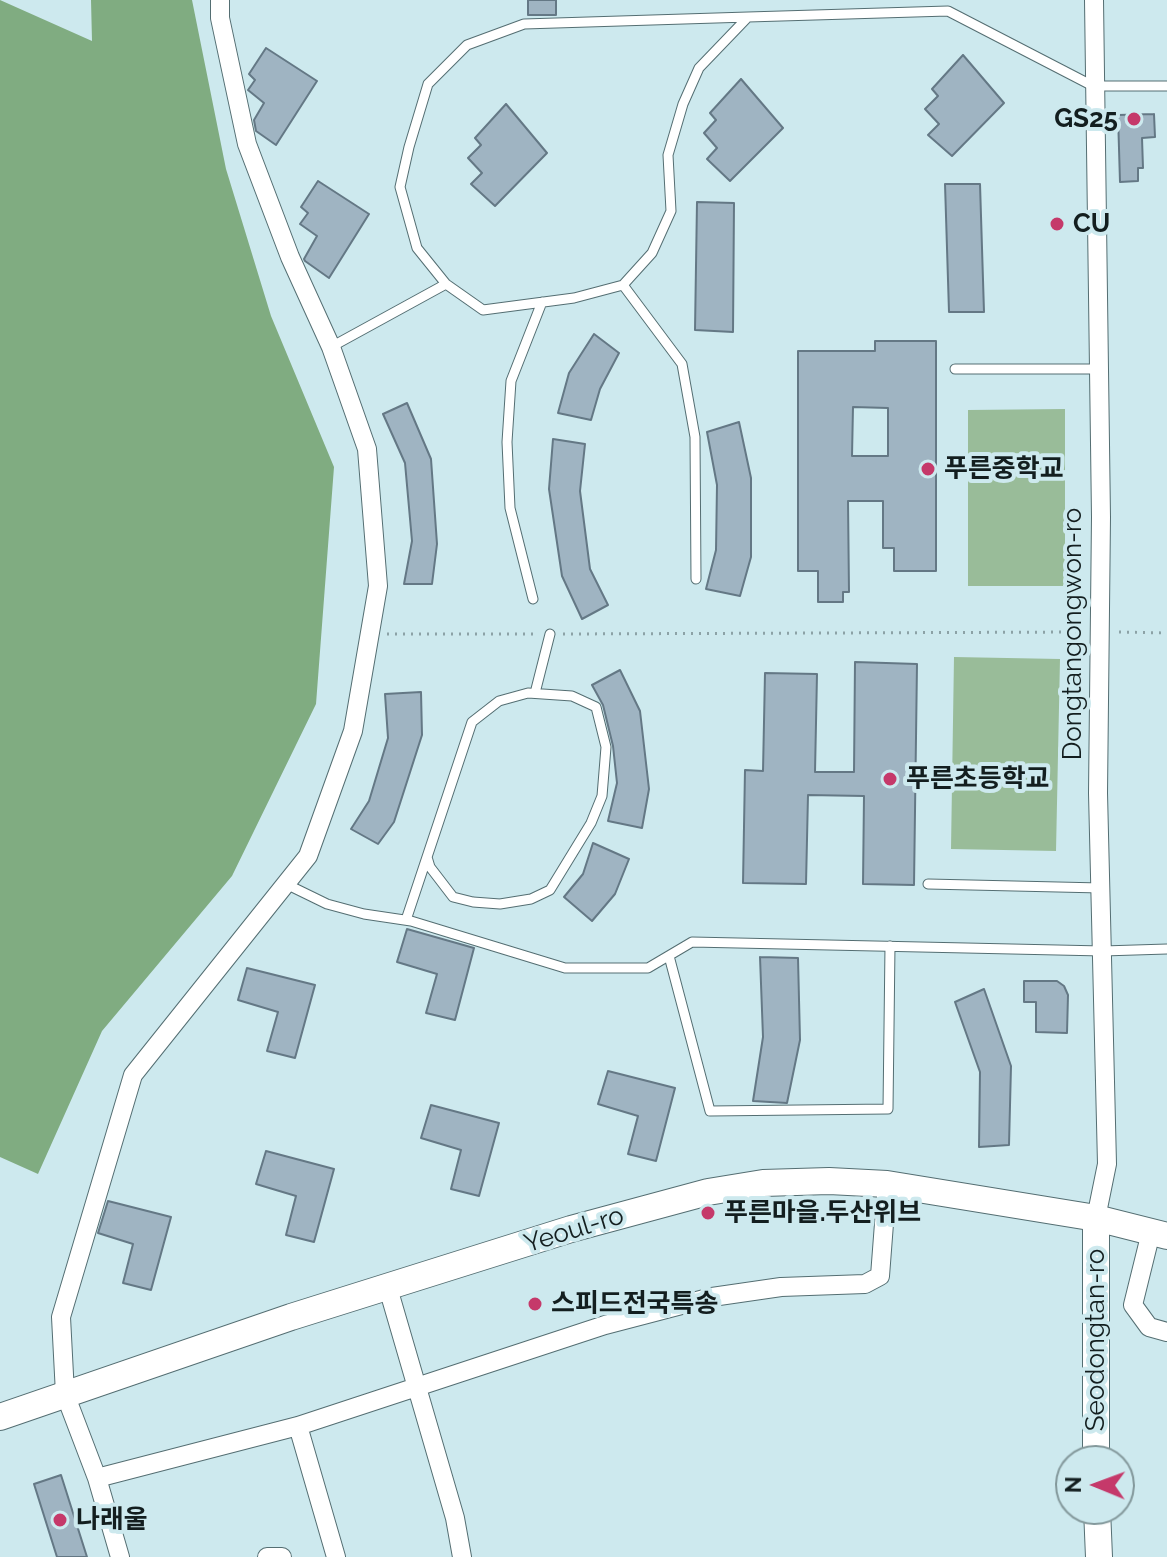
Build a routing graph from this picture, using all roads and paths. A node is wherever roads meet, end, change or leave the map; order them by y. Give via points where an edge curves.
1 (220, 0) edge
2 (1094, 0) edge
3 (748, 17) junction
4 (1093, 86) junction
5 (1167, 86) edge
6 (446, 284) junction
7 (623, 285) junction
8 (542, 302) junction
9 (331, 347) junction
10 (955, 369) dead end
11 (1098, 369) junction
12 (696, 579) dead end
13 (533, 599) dead end
14 (1100, 632) junction
15 (1167, 633) edge
16 (370, 634) junction
17 (550, 634) junction
18 (535, 693) junction
19 (427, 857) junction
20 (286, 884) junction
21 (928, 884) dead end
22 (1101, 888) junction
23 (406, 920) junction
24 (890, 946) junction
25 (1167, 949) edge
26 (1103, 951) junction
27 (669, 956) junction
28 (887, 1184) junction
29 (1096, 1218) junction
30 (1159, 1234) edge
31 (388, 1288) junction
32 (1167, 1332) edge
33 (416, 1385) junction
34 (65, 1394) junction
35 (0, 1417) edge
36 (298, 1426) junction
37 (1096, 1445) edge
38 (97, 1478) junction
39 (1098, 1525) edge
40 (120, 1557) edge
41 (267, 1557) edge
42 (282, 1557) edge
43 (336, 1557) edge
44 (462, 1557) edge
45 (1099, 1557) edge

1 - 9 street via 247,144
2 - 4 street, Dongtangongwon-ro
3 - 4 lane via 948,11
3 - 6 lane via 524,24 467,45 428,84 400,187 417,248
3 - 7 lane via 699,68 668,155 671,211 652,253
4 - 5 lane
4 - 11 street, Dongtangongwon-ro
6 - 8 lane via 483,310
6 - 9 lane
7 - 8 lane
7 - 12 lane via 682,364 695,437
8 - 13 lane via 511,381 507,442 510,508
9 - 16 street via 367,449 378,586
10 - 11 lane
11 - 14 street, Dongtangongwon-ro
14 - 15 path
14 - 17 path
14 - 22 street, Dongtangongwon-ro
16 - 17 path
16 - 20 street via 353,731 308,856
17 - 18 lane
18 - 19 lane via 499,701 472,722
18 - 19 lane via 572,696 596,707 606,747 602,796 550,890 500,904 453,897
19 - 23 lane
20 - 23 lane via 327,904
20 - 34 street via 133,1075 61,1317
21 - 22 lane
22 - 26 street, Dongtangongwon-ro
23 - 27 lane via 565,968 648,968
24 - 26 lane
24 - 27 lane via 692,942
24 - 27 lane via 888,1109 710,1111
25 - 26 lane
26 - 29 street, Dongtangongwon-ro via 1107,1164
28 - 29 street, Yeoul-ro
28 - 31 street, Yeoul-ro via 763,1183 708,1192
28 - 33 street via 880,1276 865,1284 781,1287 712,1297
29 - 30 street, Yeoul-ro
29 - 37 street, Seodongtan-ro
30 - 32 street via 1133,1305 1149,1327
31 - 33 street
31 - 34 street, Yeoul-ro
33 - 36 street
33 - 44 street
34 - 35 street, Yeoul-ro
34 - 38 street
36 - 38 street
36 - 43 street
38 - 40 street
39 - 45 street
41 - 42 street

